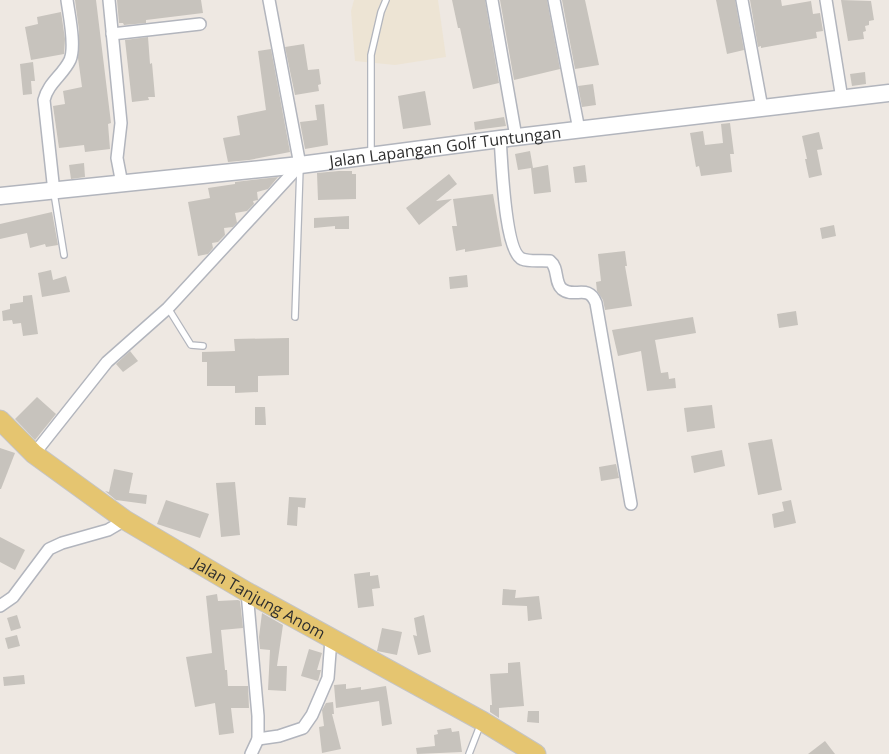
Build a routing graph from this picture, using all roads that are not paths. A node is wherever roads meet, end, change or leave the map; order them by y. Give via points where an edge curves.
1 (67, 0) edge
2 (110, 0) edge
3 (269, 0) edge
4 (386, 0) edge
5 (492, 0) edge
6 (554, 0) edge
7 (742, 0) edge
8 (826, 0) edge
9 (200, 24) dead end
10 (112, 34) junction
11 (889, 93) edge
12 (842, 99) junction
13 (762, 108) junction
14 (579, 130) junction
15 (508, 138) junction
16 (371, 156) junction
17 (300, 165) junction
18 (122, 184) junction
19 (54, 192) junction
20 (0, 196) edge
21 (64, 255) dead end
22 (168, 308) junction
23 (295, 317) dead end
24 (203, 346) dead end
25 (0, 420) edge
26 (34, 454) junction
27 (631, 504) dead end
28 (125, 520) junction
29 (247, 592) junction
30 (0, 606) edge
31 (331, 639) junction
32 (482, 721) junction
33 (258, 738) junction
34 (251, 754) edge
35 (469, 754) edge
36 (536, 754) edge

1 - 19 street via 71,56 44,100
2 - 10 street
3 - 17 street
4 - 16 lane via 371,55
5 - 15 street
6 - 14 street
7 - 13 street
8 - 12 street
9 - 10 street
10 - 18 street via 121,123 117,158
11 - 12 street, Jalan Lapangan Golf Tuntungan
12 - 13 street, Jalan Lapangan Golf Tuntungan
13 - 14 street, Jalan Lapangan Golf Tuntungan
14 - 15 street, Jalan Lapangan Golf Tuntungan
15 - 16 street, Jalan Lapangan Golf Tuntungan
15 - 27 street via 508,232 517,254 525,260 550,261 563,289 587,292 596,303
16 - 17 street, Jalan Lapangan Golf Tuntungan
17 - 18 street, Jalan Lapangan Golf Tuntungan
17 - 22 street
17 - 23 lane
18 - 19 street, Jalan Lapangan Golf Tuntungan
19 - 20 street, Jalan Lapangan Golf Tuntungan
19 - 21 lane
22 - 24 lane via 192,345
22 - 26 street via 108,362
25 - 26 main road, Jalan Tanjung Anom
26 - 28 main road, Jalan Tanjung Anom
28 - 29 main road, Jalan Tanjung Anom
28 - 30 street via 108,530 49,549 13,597
29 - 31 main road, Jalan Tanjung Anom
29 - 33 street
31 - 32 main road, Jalan Tanjung Anom
31 - 33 street via 328,678 303,728 279,736
32 - 35 lane
32 - 36 main road, Jalan Tanjung Anom
33 - 34 street

